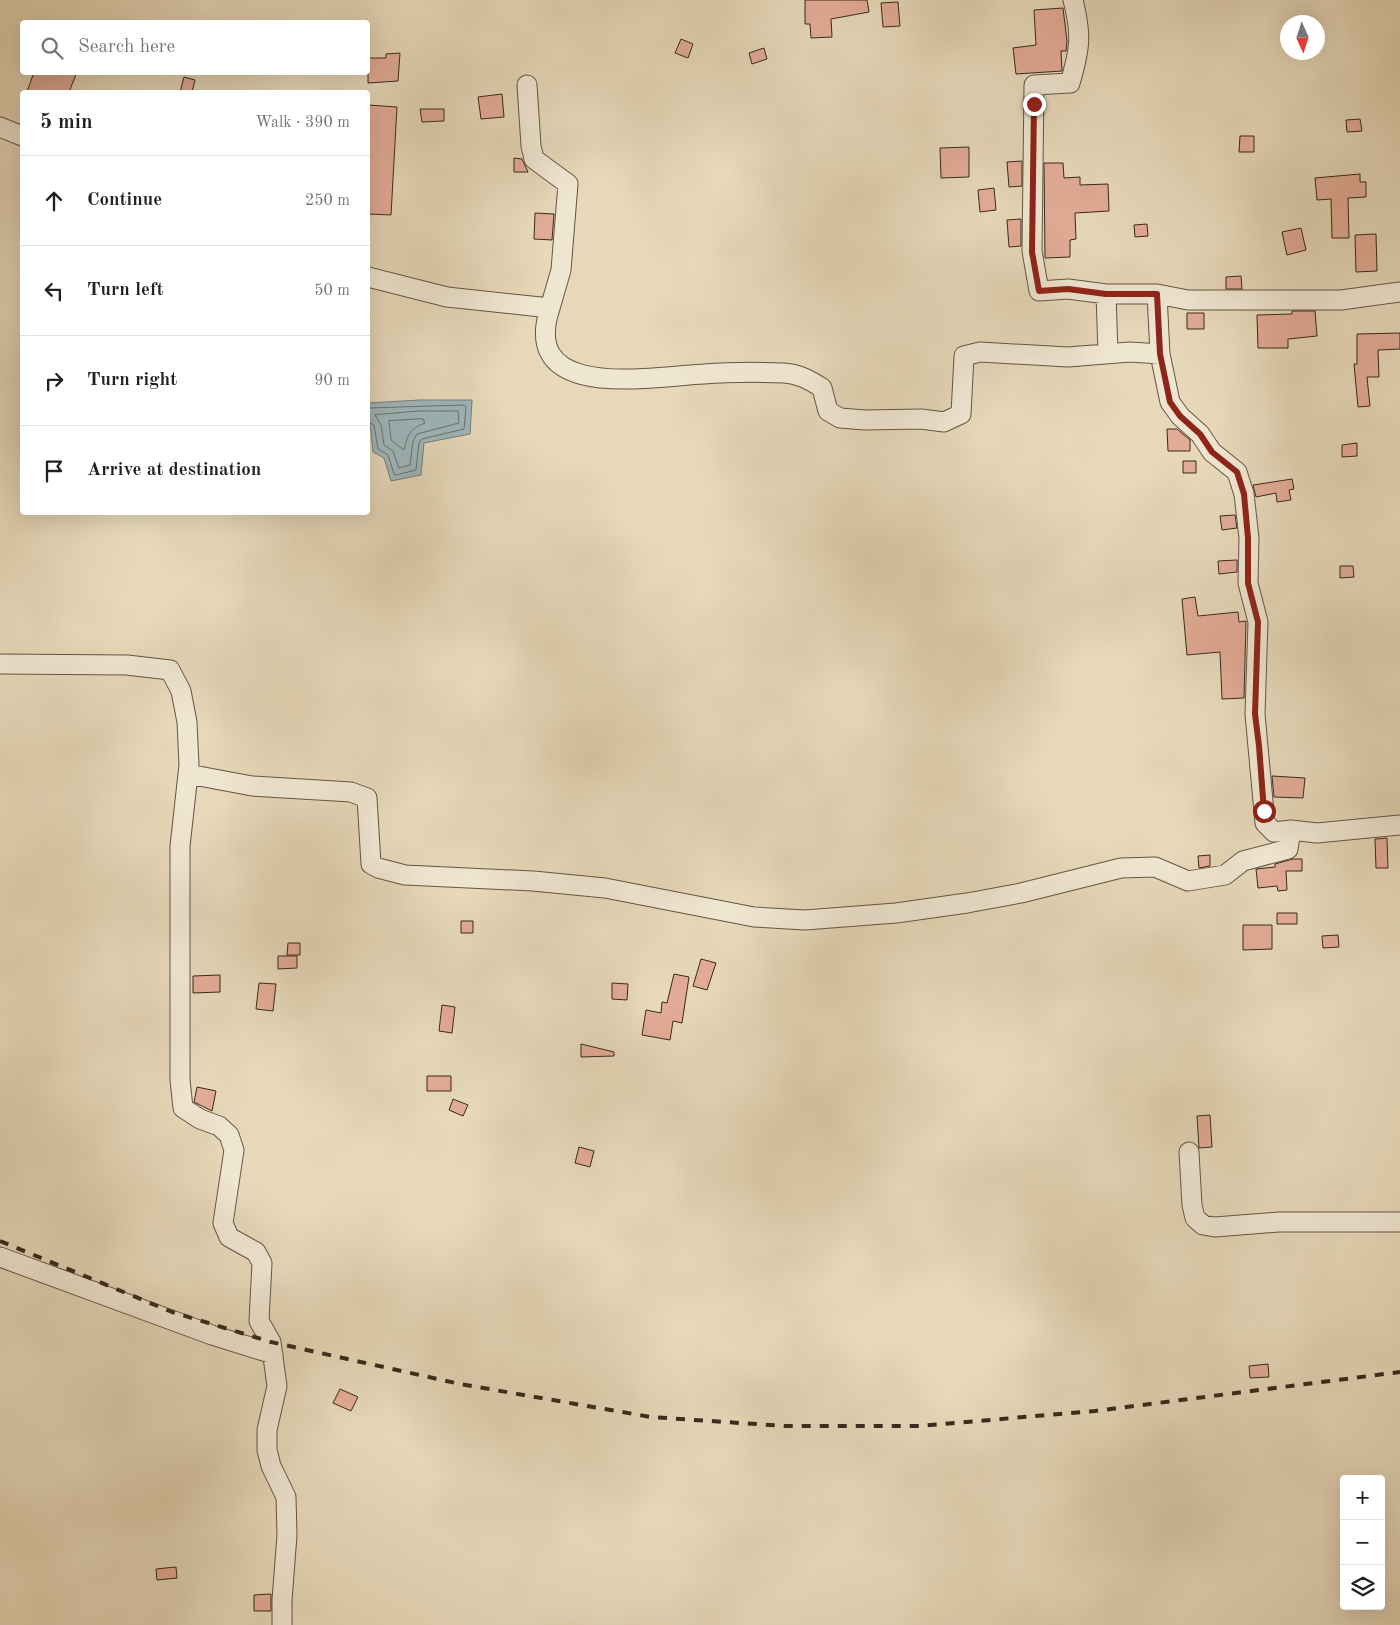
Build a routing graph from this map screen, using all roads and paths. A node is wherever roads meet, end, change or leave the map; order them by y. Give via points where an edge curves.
1 (1073, 0) edge
2 (526, 85) dead end
3 (0, 127) edge
4 (20, 135) edge
5 (370, 278) edge
6 (1400, 292) edge
7 (1106, 294) junction
8 (1157, 294) junction
9 (550, 308) junction
10 (1108, 354) junction
11 (1160, 354) junction
12 (0, 664) edge
13 (188, 774) junction
14 (1400, 825) edge
15 (1291, 830) junction
16 (1189, 1152) dead end
17 (1400, 1222) edge
18 (0, 1256) edge
19 (273, 1354) junction
20 (282, 1625) edge

1 - 7 street via 1079,25 1079,52 1070,83 1034,85 1032,252 1039,291 1068,289
2 - 9 street via 534,159 568,184 561,270
3 - 4 street
5 - 9 street via 447,297
6 - 8 street via 1341,300 1188,300
7 - 8 street
7 - 10 street
8 - 11 street
9 - 10 street via 545,323 546,348 555,361 576,374 611,379 785,373 808,378 822,388 828,411 840,418 944,422 961,414 964,356 980,352 1068,357
10 - 11 street
11 - 15 street via 1170,402 1212,452 1237,472 1244,494 1248,583 1258,622 1255,714 1265,823 1274,832
12 - 13 street via 126,665 170,670 181,691 187,722
13 - 15 street via 252,786 351,792 367,798 371,864 404,875 605,888 754,918 797,920 896,913 1021,893 1121,868 1155,867 1188,881 1225,875 1243,861 1288,849
13 - 19 street via 180,846 180,1080 183,1108 219,1126 229,1135 234,1150 223,1223 229,1237 256,1252 262,1263 259,1321 271,1342
14 - 15 street via 1317,833
16 - 17 street via 1194,1218 1203,1225
18 - 19 street via 141,1310
19 - 20 street via 277,1386 266,1430 271,1466 286,1497

